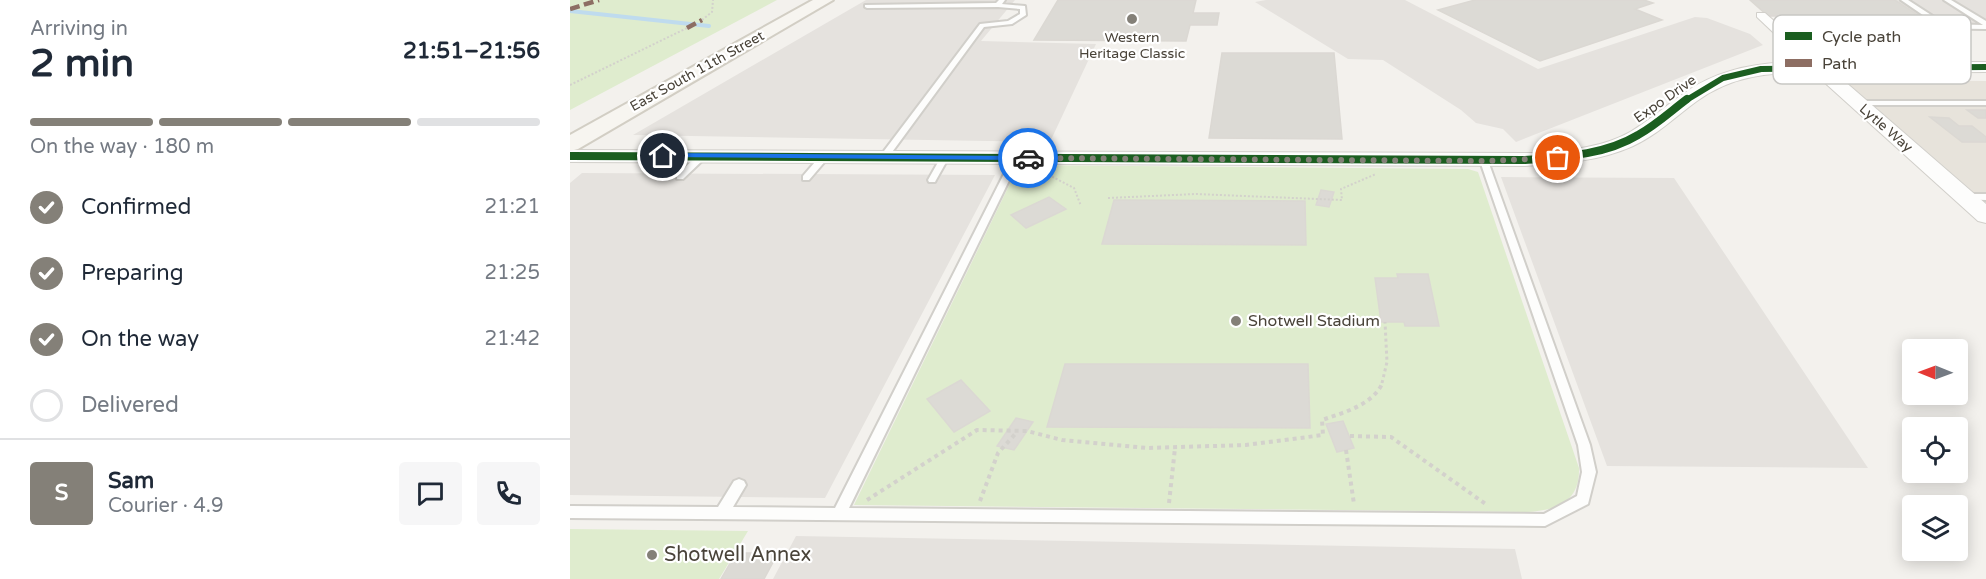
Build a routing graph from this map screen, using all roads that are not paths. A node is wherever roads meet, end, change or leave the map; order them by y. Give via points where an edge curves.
1 (801, 0) edge
2 (825, 0) edge
3 (1904, 0) edge
4 (1947, 0) edge
5 (1000, 2) edge
6 (867, 6) dead end
7 (1761, 15) dead end
8 (1926, 15) edge
9 (1970, 15) edge
10 (1971, 15) edge
11 (1771, 24) edge
12 (1971, 25) edge
13 (1986, 25) edge
14 (1971, 67) edge
15 (1986, 67) edge
16 (1773, 69) edge
17 (1837, 84) edge
18 (1857, 102) junction
19 (1986, 103) edge
20 (570, 125) edge
21 (570, 144) edge
22 (570, 156) edge
23 (702, 156) junction
24 (824, 157) junction
25 (884, 157) junction
26 (945, 157) junction
27 (1016, 158) junction
28 (1484, 161) junction
29 (680, 177) dead end
30 (807, 178) dead end
31 (932, 180) dead end
32 (1964, 196) junction
33 (1986, 197) edge
34 (1986, 216) edge
35 (739, 485) dead end
36 (570, 512) edge
37 (722, 513) junction
38 (843, 513) junction

1 - 20 main road, East South 11th Street
2 - 21 main road, East South 11th Street
3 - 8 lane
4 - 9 lane
5 - 6 lane
5 - 25 lane via 1023,7 1023,15 1010,22 982,25
7 - 11 street, Lytle Way
10 - 13 lane
12 - 13 lane
14 - 15 street, Expo Drive
16 - 28 street, Expo Drive via 1736,74 1710,85 1676,105 1650,128 1608,148 1575,156
17 - 18 street, Lytle Way
18 - 19 lane
18 - 32 street, Lytle Way
22 - 23 street, Expo Drive
23 - 24 street, Expo Drive
23 - 29 lane
24 - 25 street, Expo Drive
24 - 30 lane
25 - 26 street, Expo Drive
26 - 27 street, Expo Drive
26 - 31 lane
27 - 28 street, Expo Drive
27 - 38 lane
28 - 38 lane via 1584,445 1589,472 1583,500 1545,520
32 - 33 lane
32 - 34 street, Lytle Way
35 - 37 lane
36 - 37 lane
37 - 38 lane

